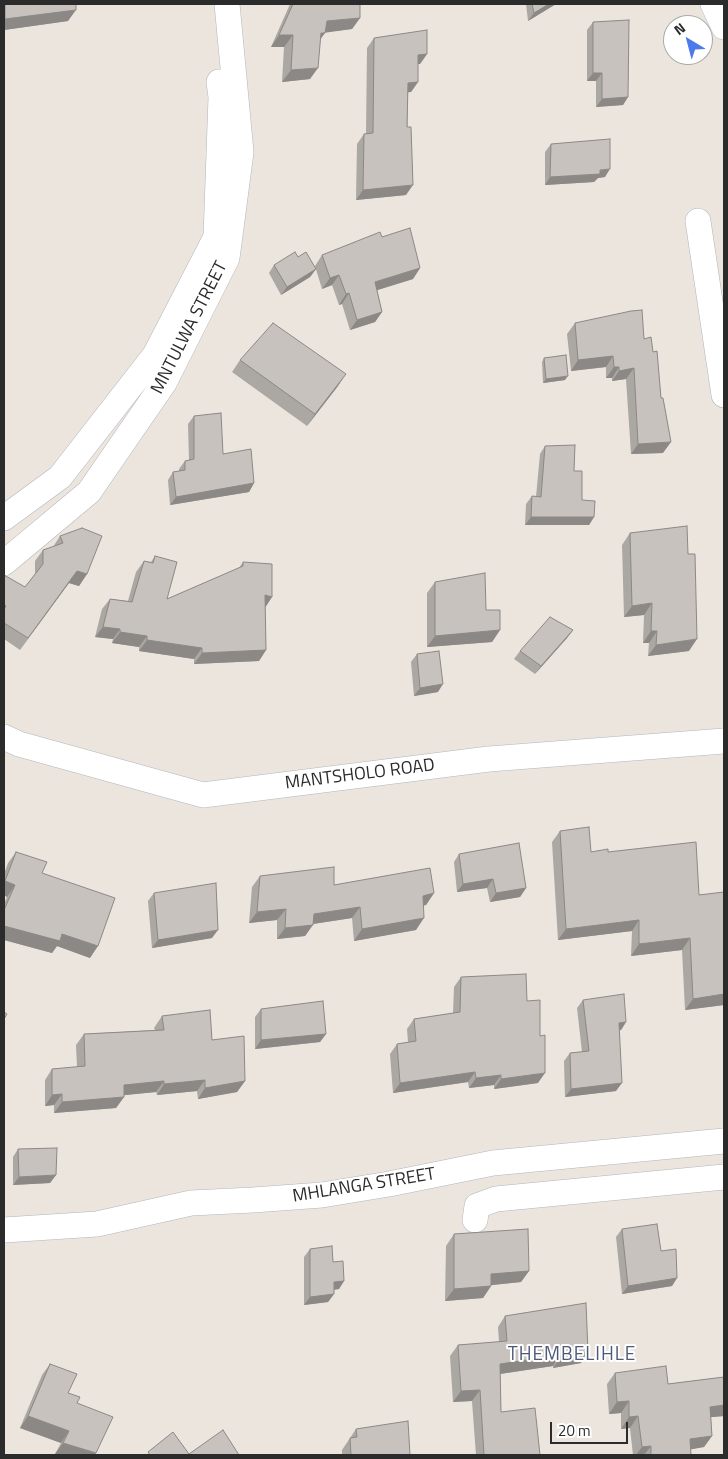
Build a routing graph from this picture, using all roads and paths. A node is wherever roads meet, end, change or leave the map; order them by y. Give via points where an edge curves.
1 (213, 4) edge
2 (227, 4) edge
3 (713, 4) edge
4 (724, 27) edge
5 (698, 221) dead end
6 (724, 395) edge
7 (4, 518) edge
8 (4, 563) edge
9 (4, 736) edge
10 (724, 741) edge
11 (724, 1141) edge
12 (724, 1178) edge
13 (475, 1220) dead end
14 (4, 1230) edge

1 - 7 street via 220,97 216,237 155,355 60,477
2 - 8 street, MNTULWA STREET via 241,152 227,258 164,383 89,492
3 - 4 street
5 - 6 street
9 - 10 street, MANTSHOLO ROAD via 19,744 203,795 489,759
11 - 14 street, MHLANGA STREET via 493,1163 322,1195 191,1203 97,1224
12 - 13 street via 496,1199 477,1206

